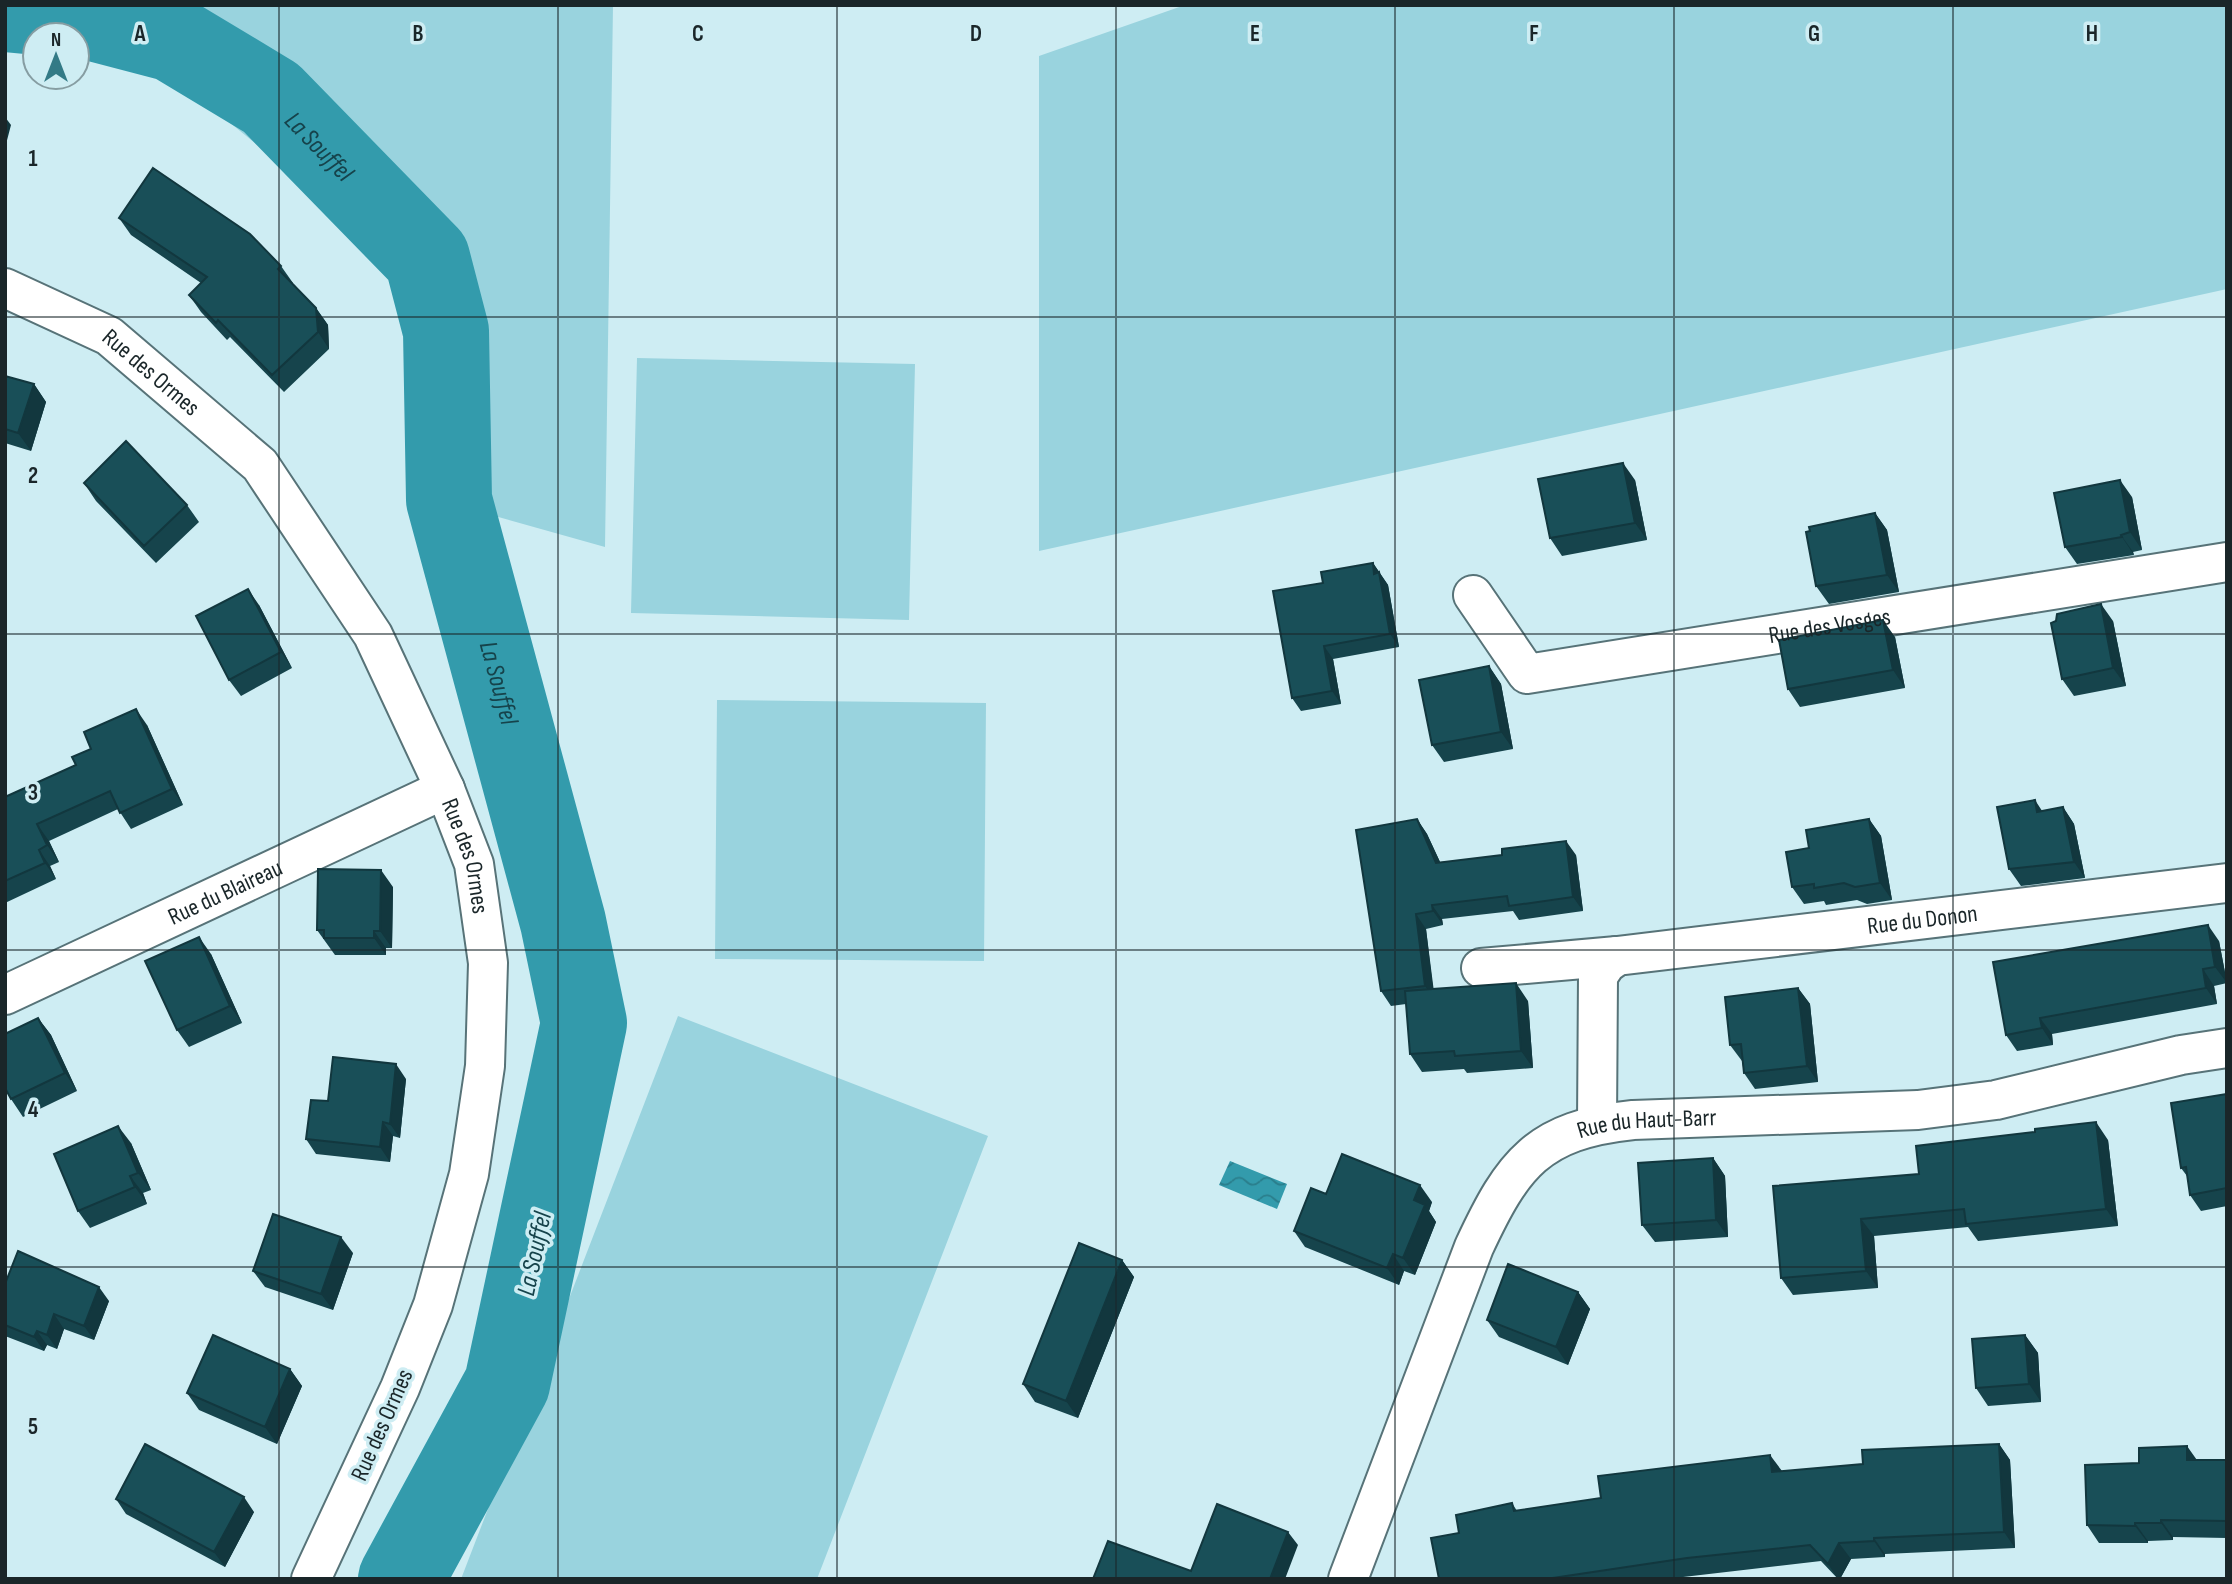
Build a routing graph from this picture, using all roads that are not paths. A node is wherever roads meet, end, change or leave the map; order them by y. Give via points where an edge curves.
1 (5, 288) edge
2 (2227, 562) edge
3 (1473, 595) dead end
4 (445, 789) junction
5 (2227, 883) edge
6 (1617, 956) junction
7 (1481, 968) dead end
8 (5, 995) edge
9 (2227, 1048) edge
10 (1597, 1124) junction
11 (311, 1579) edge
12 (1348, 1579) edge

1 - 4 street, Rue des Ormes via 109,336 260,465 373,635
2 - 3 street, Rue des Vosges via 1527,674
4 - 8 street, Rue du Blaireau
4 - 11 street, Rue des Ormes via 474,864 488,963 485,1066 469,1174 433,1305 400,1388
5 - 6 street, Rue du Donon
6 - 7 street, Rue du Donon
6 - 10 street via 1598,976
9 - 10 street, Rue du Haut-Barr via 2143,1063 1996,1100 1918,1110
10 - 12 street, Rue du Haut-Barr via 1544,1145 1521,1166 1489,1214

